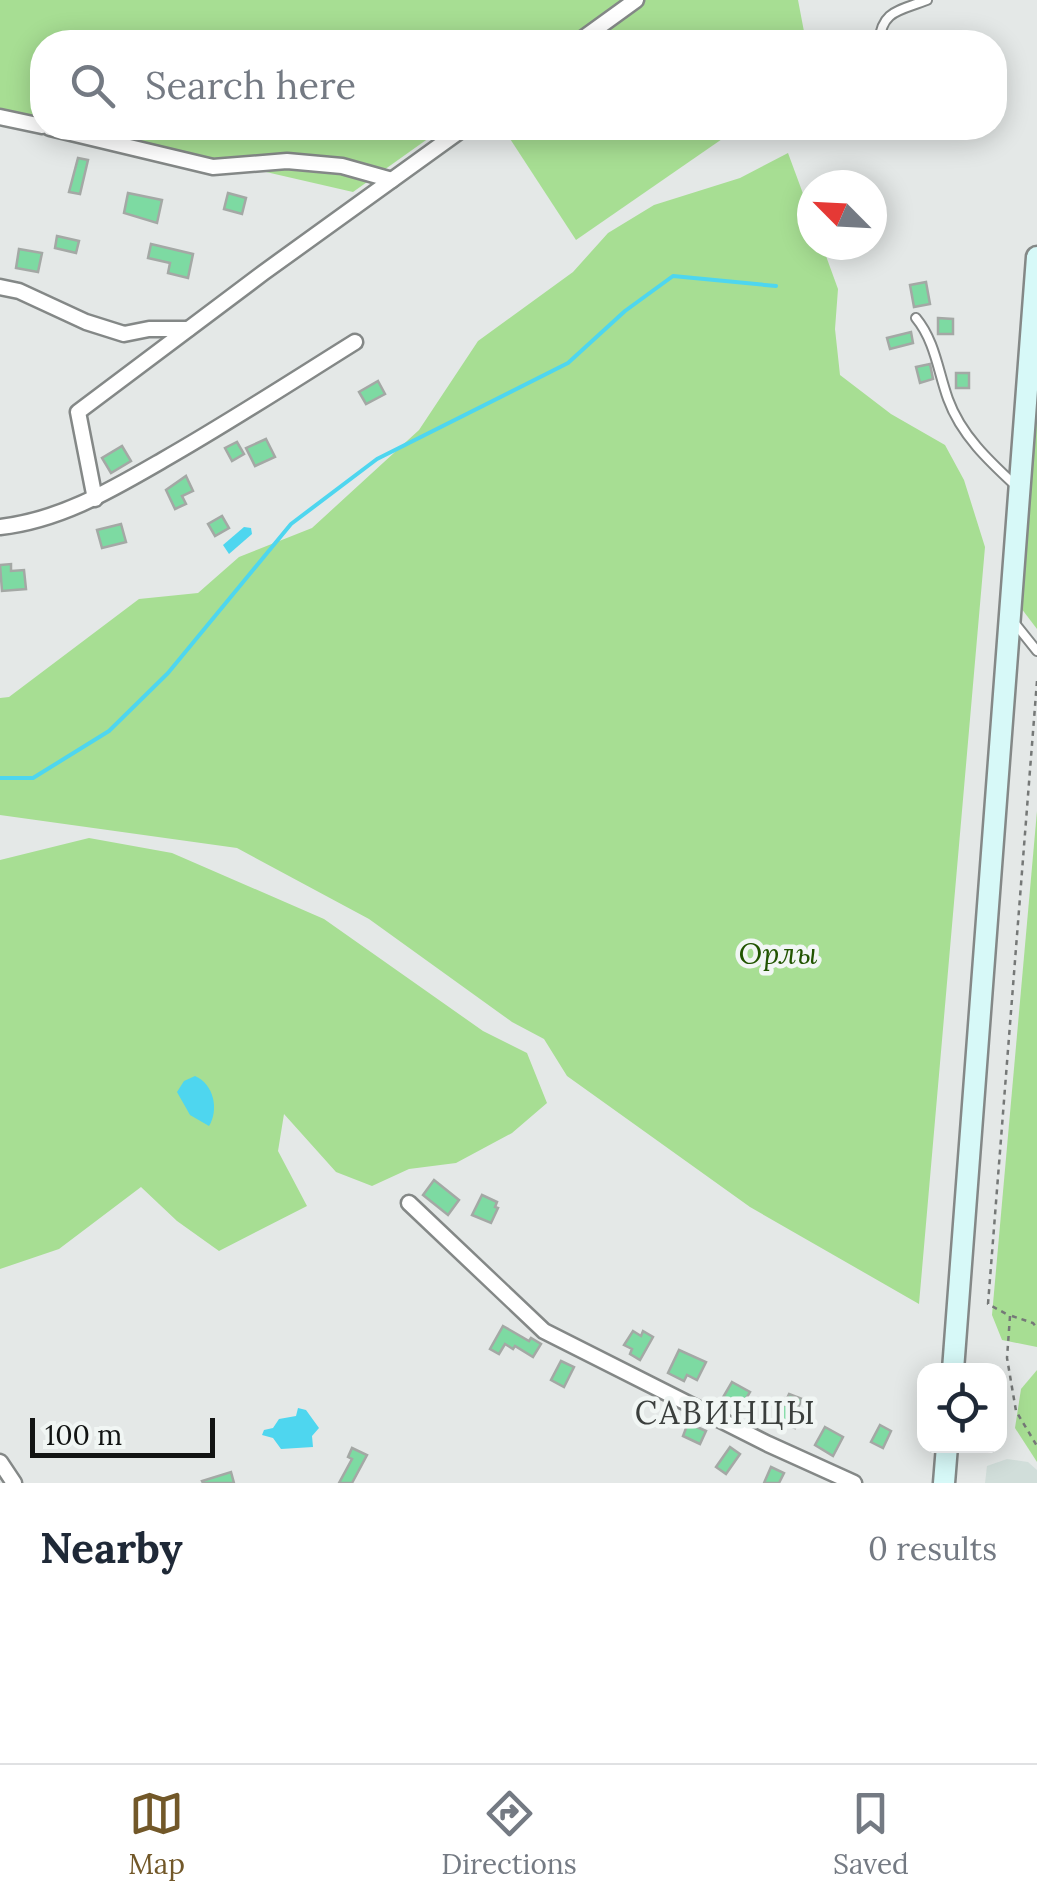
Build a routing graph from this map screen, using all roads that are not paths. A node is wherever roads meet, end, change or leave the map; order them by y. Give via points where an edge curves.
1 (636, 0) edge
2 (927, 0) edge
3 (595, 30) edge
4 (881, 30) edge
5 (0, 116) edge
6 (30, 123) edge
7 (99, 140) edge
8 (447, 140) edge
9 (392, 180) junction
10 (1037, 257) edge
11 (0, 287) edge
12 (916, 318) dead end
13 (188, 329) junction
14 (354, 342) dead end
15 (1020, 490) junction
16 (95, 499) junction
17 (0, 527) edge
18 (1010, 618) junction
19 (1037, 651) edge
20 (409, 1203) dead end
21 (954, 1363) edge
22 (946, 1453) edge
23 (0, 1462) edge
24 (14, 1483) edge
25 (854, 1483) edge
26 (944, 1483) edge

1 - 3 street
2 - 4 lane via 888,15
5 - 6 street
7 - 9 street via 214,168 287,161
8 - 9 street
9 - 13 street
10 - 15 main road
11 - 13 street via 124,334
12 - 15 lane via 949,403 975,448
13 - 16 street via 78,412
14 - 16 street
15 - 18 main road
16 - 17 street via 36,523
18 - 19 lane
18 - 21 main road
20 - 25 street via 544,1330
22 - 26 main road
23 - 24 street

